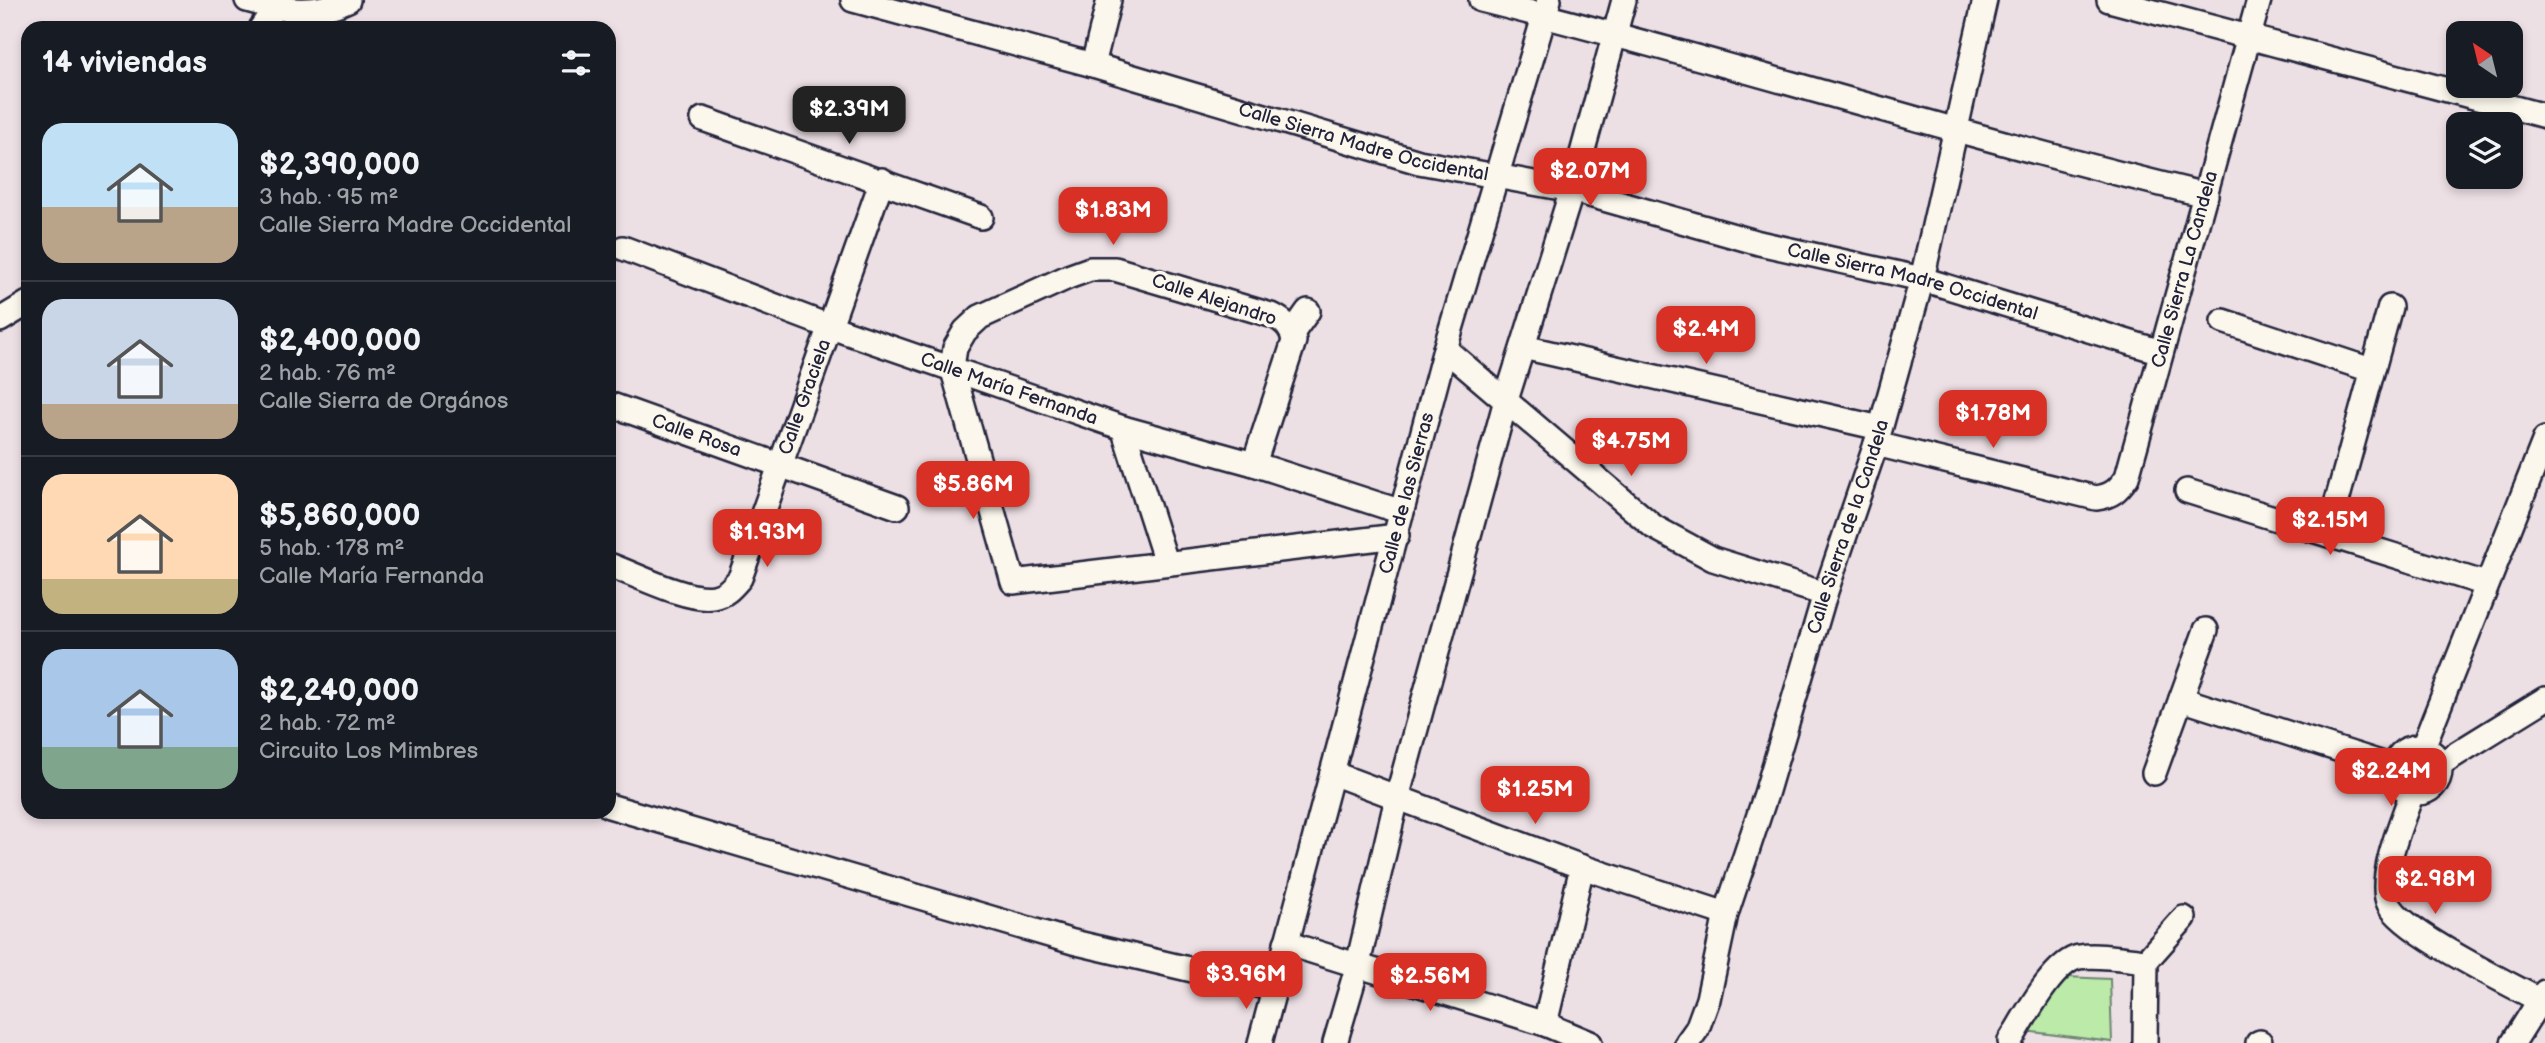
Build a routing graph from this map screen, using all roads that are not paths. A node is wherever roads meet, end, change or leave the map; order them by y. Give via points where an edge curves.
1 (247, 0) edge
2 (348, 0) edge
3 (853, 0) edge
4 (1109, 0) edge
5 (1481, 0) edge
6 (1624, 0) edge
7 (1985, 0) edge
8 (2109, 0) edge
9 (2259, 0) edge
10 (275, 8) junction
11 (1547, 8) edge
12 (266, 21) edge
13 (1614, 34) junction
14 (2251, 35) junction
15 (1093, 65) junction
16 (2545, 116) edge
17 (703, 119) dead end
18 (1955, 130) junction
19 (1499, 175) junction
20 (882, 180) junction
21 (1572, 190) junction
22 (2206, 195) junction
23 (981, 217) dead end
24 (623, 248) dead end
25 (1922, 279) junction
26 (2390, 306) dead end
27 (21, 307) edge
28 (1308, 311) dead end
29 (0, 320) edge
30 (2223, 321) dead end
31 (828, 326) junction
32 (1293, 332) junction
33 (1523, 347) junction
34 (1446, 349) junction
35 (2161, 352) junction
36 (952, 367) junction
37 (2371, 370) junction
38 (1506, 400) junction
39 (616, 407) edge
40 (1123, 428) junction
41 (1878, 436) junction
42 (2545, 439) edge
43 (1254, 464) junction
44 (782, 467) junction
45 (2187, 491) dead end
46 (897, 507) dead end
47 (1402, 512) junction
48 (2328, 534) junction
49 (1396, 536) junction
50 (1166, 562) junction
51 (616, 568) edge
52 (2486, 584) junction
53 (1825, 594) junction
54 (2206, 630) dead end
55 (2182, 699) junction
56 (2545, 699) edge
57 (2423, 747) junction
58 (2440, 764) junction
59 (2393, 767) junction
60 (1332, 773) junction
61 (2154, 773) dead end
62 (2412, 793) junction
63 (1397, 798) junction
64 (616, 808) edge
65 (1582, 867) junction
66 (1726, 914) junction
67 (2184, 918) dead end
68 (1286, 943) junction
69 (2146, 961) junction
70 (1357, 968) junction
71 (1274, 989) junction
72 (2542, 996) edge
73 (1545, 1024) junction
74 (2005, 1042) edge
75 (1260, 1043) edge
76 (1335, 1043) edge
77 (1590, 1043) edge
78 (1686, 1043) edge
79 (2034, 1043) edge
80 (2145, 1043) edge
81 (2513, 1043) edge

1 - 10 street
2 - 10 street via 326,10
3 - 15 street, Calle Sierra Madre Occidental
4 - 15 street
5 - 11 street
6 - 13 street
7 - 18 street, Calle Sierra de la Candela
8 - 14 street
9 - 14 street, Calle Sierra La Candela
10 - 12 street
11 - 13 street
11 - 19 street, Calle de las Sierras
13 - 18 street
13 - 21 street
14 - 16 street
14 - 22 street, Calle Sierra La Candela
15 - 19 street, Calle Sierra Madre Occidental via 1419,162
17 - 20 street
18 - 22 street
18 - 25 street, Calle Sierra de la Candela
19 - 21 street, Calle Sierra Madre Occidental
19 - 34 street, Calle de las Sierras
20 - 23 street
20 - 31 street, Calle Graciela
21 - 25 street, Calle Sierra Madre Occidental via 1759,243
21 - 33 street
22 - 35 street, Calle Sierra La Candela
24 - 31 street, Calle María Fernanda
25 - 35 street, Calle Sierra Madre Occidental
25 - 41 street, Calle Sierra de la Candela
26 - 37 street
27 - 29 street
28 - 32 street
30 - 37 street
31 - 36 street, Calle María Fernanda
31 - 44 street, Calle Graciela
32 - 36 street, Calle Alejandro via 1273,316 1115,269 1090,270 981,317 955,348
32 - 43 street, Calle Alejandro via 1294,341
33 - 38 street
33 - 41 street
34 - 38 street
34 - 47 street, Calle de las Sierras
35 - 41 street, Calle Sierra La Candela via 2127,477 2109,496 2096,498
36 - 40 street, Calle María Fernanda
36 - 50 street via 1015,593
37 - 48 street
38 - 53 street via 1654,527 1685,546
38 - 63 street
39 - 44 street, Calle Rosa
40 - 43 street, Calle María Fernanda
40 - 50 street
41 - 53 street, Calle Sierra de la Candela
42 - 52 street
43 - 47 street, Calle María Fernanda
44 - 46 street, Calle Rosa
44 - 51 street, Calle Graciela via 740,578 728,592 694,596
45 - 48 street
47 - 49 street, Calle de las Sierras
48 - 52 street
49 - 50 street
49 - 60 street, Calle de las Sierras
52 - 57 street
53 - 66 street, Calle Sierra de la Candela
54 - 55 street
55 - 59 street
55 - 61 street
56 - 58 street
57 - 58 street
57 - 59 street via 2406,749
58 - 62 street via 2434,787
59 - 62 street via 2397,783
60 - 63 street
60 - 68 street, Calle de las Sierras
62 - 72 street via 2390,862 2389,904 2417,931
63 - 65 street
63 - 70 street
64 - 71 street via 1073,943
65 - 66 street
65 - 73 street
66 - 78 street, Calle Sierra de la Candela via 1708,999 1697,1029
67 - 69 street
68 - 70 street
68 - 71 street, Calle de las Sierras
69 - 74 street via 2080,957 2069,961
69 - 80 street
70 - 73 street
70 - 76 street
71 - 75 street, Calle de las Sierras
72 - 81 street
73 - 77 street
74 - 79 street

